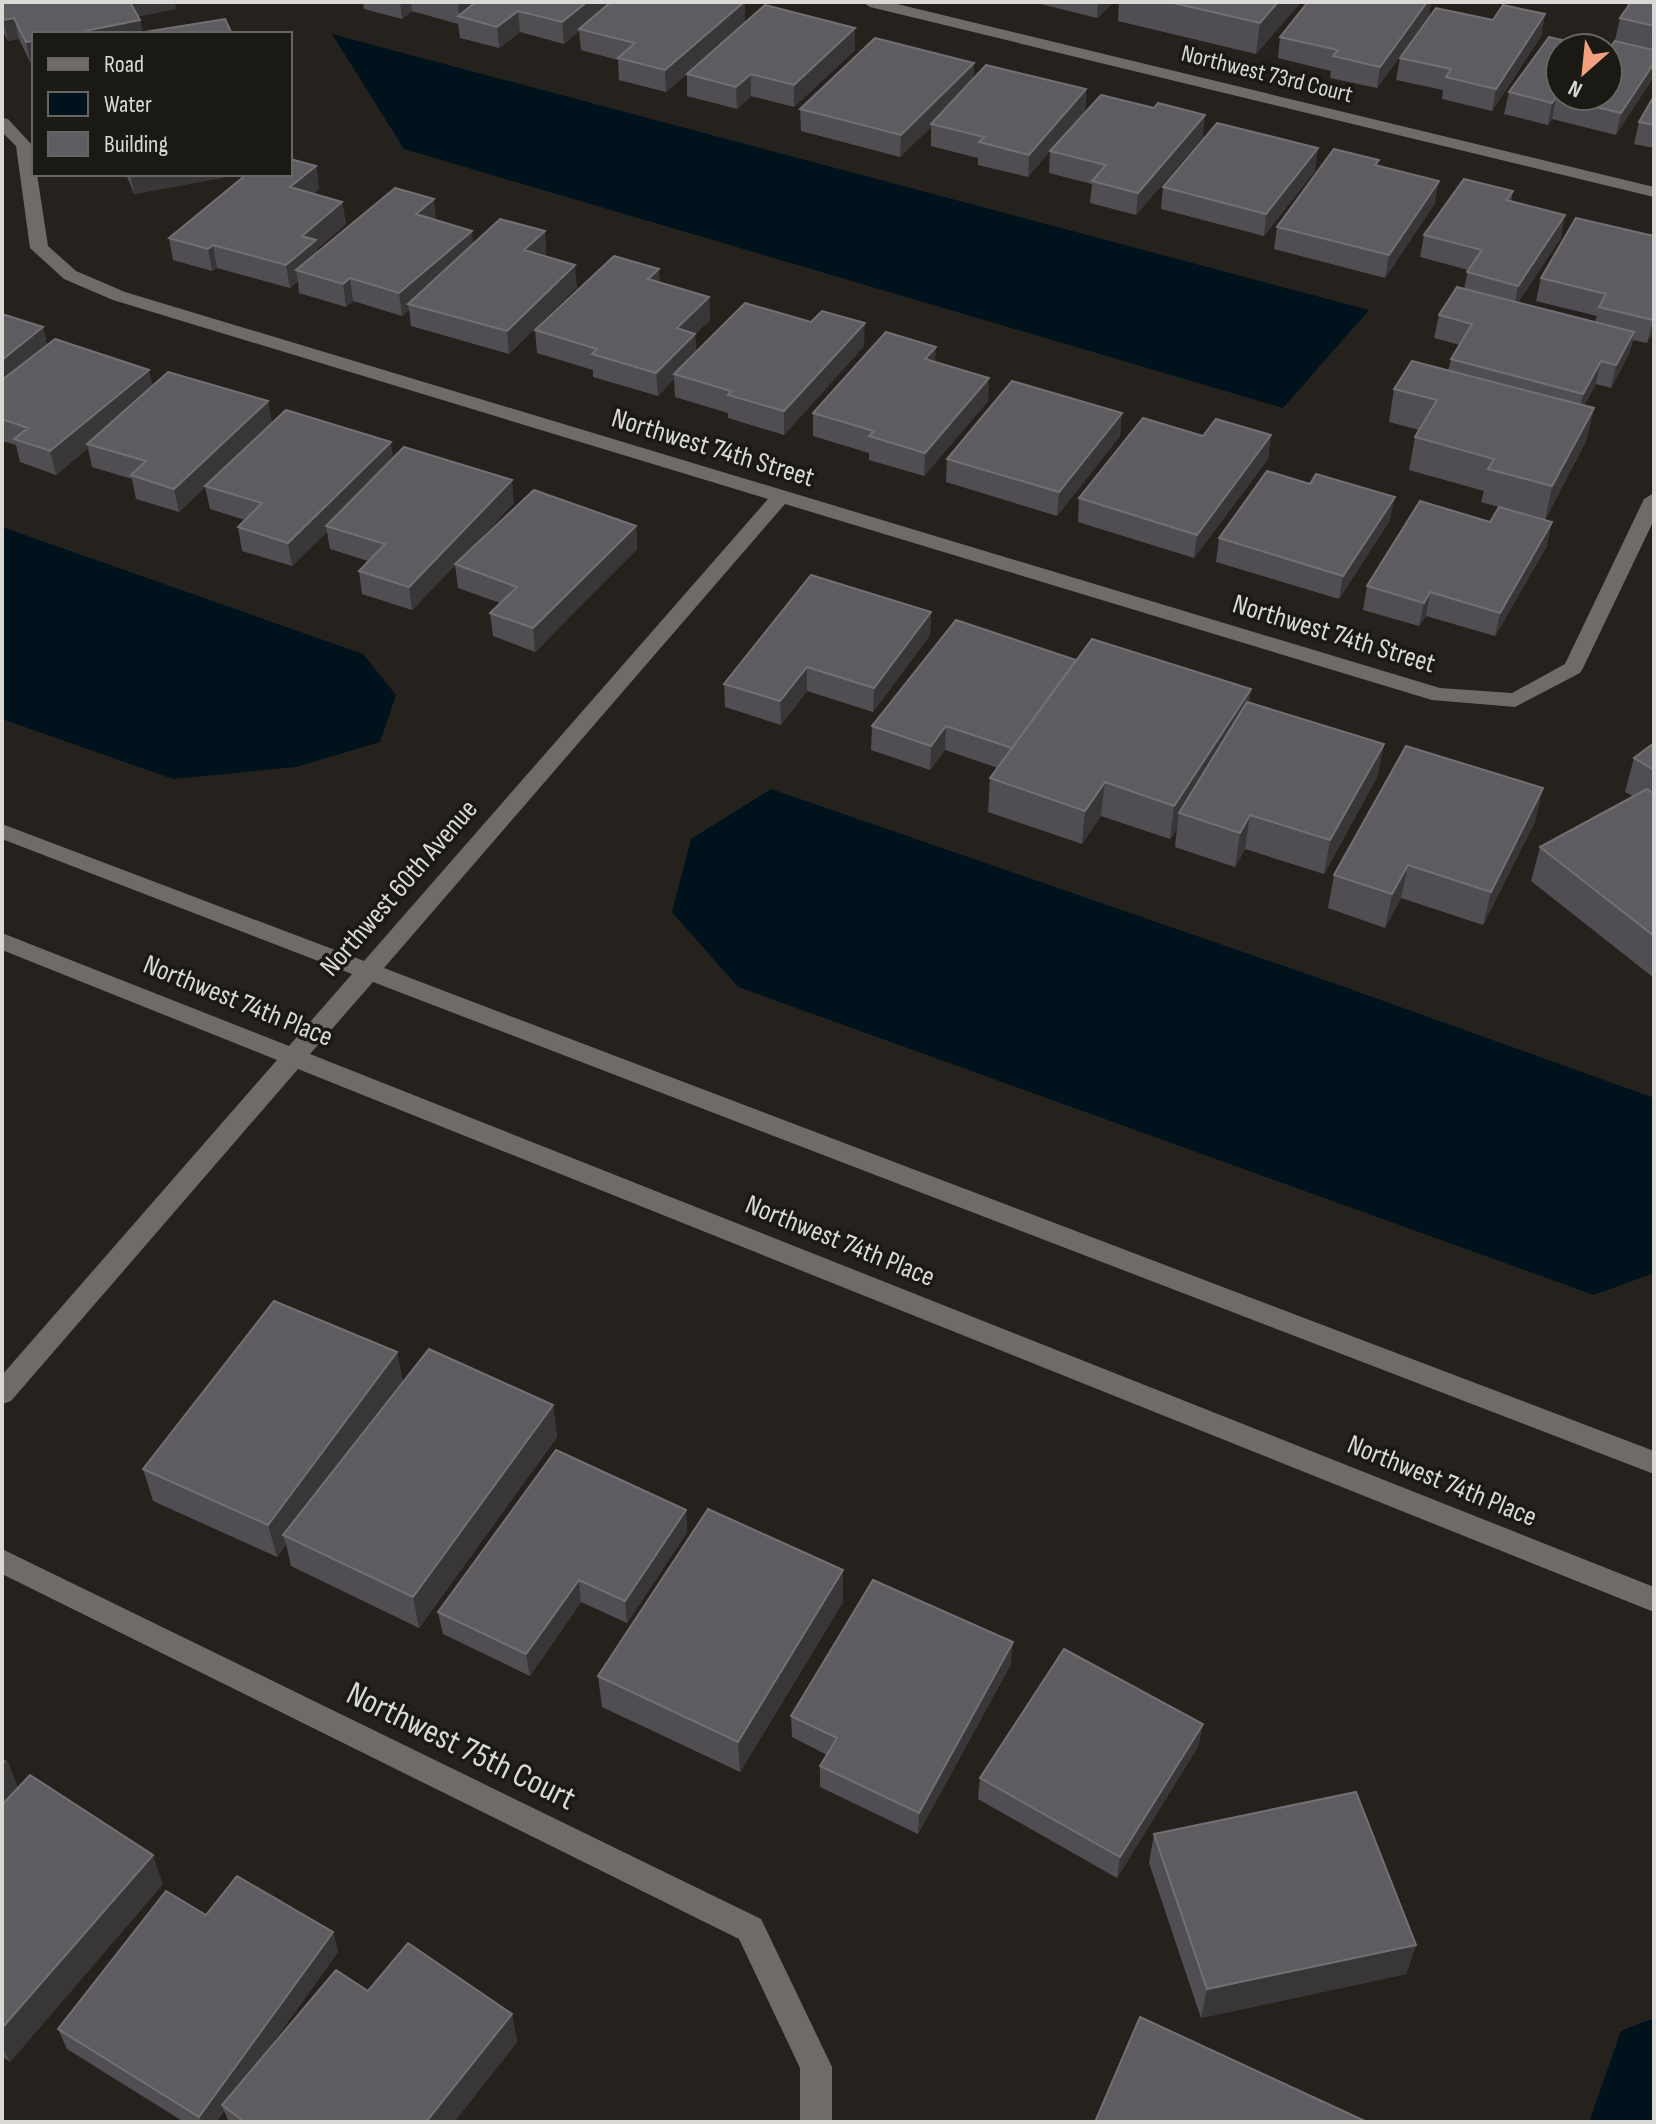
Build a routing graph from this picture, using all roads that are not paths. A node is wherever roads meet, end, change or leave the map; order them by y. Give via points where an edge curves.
1 (870, 2) edge
2 (2, 123) edge
3 (1654, 192) edge
4 (780, 497) junction
5 (1654, 499) edge
6 (2, 831) edge
7 (2, 941) edge
8 (369, 972) junction
9 (294, 1058) junction
10 (2, 1393) edge
11 (1654, 1463) edge
12 (2, 1561) edge
13 (1654, 1600) edge
14 (816, 2122) edge

1 - 3 street, Northwest 73rd Court
2 - 4 street, Northwest 74th Street via 24,145 39,248 70,275 119,296
4 - 5 street, Northwest 74th Street via 1439,695 1515,700 1573,668
4 - 8 street, Northwest 60th Avenue
6 - 8 street
7 - 9 street, Northwest 74th Place
8 - 9 street, Northwest 60th Avenue
8 - 11 street
9 - 10 street, Northwest 60th Avenue
9 - 13 street, Northwest 74th Place
12 - 14 street, Northwest 75th Court via 750,1929 816,2067

